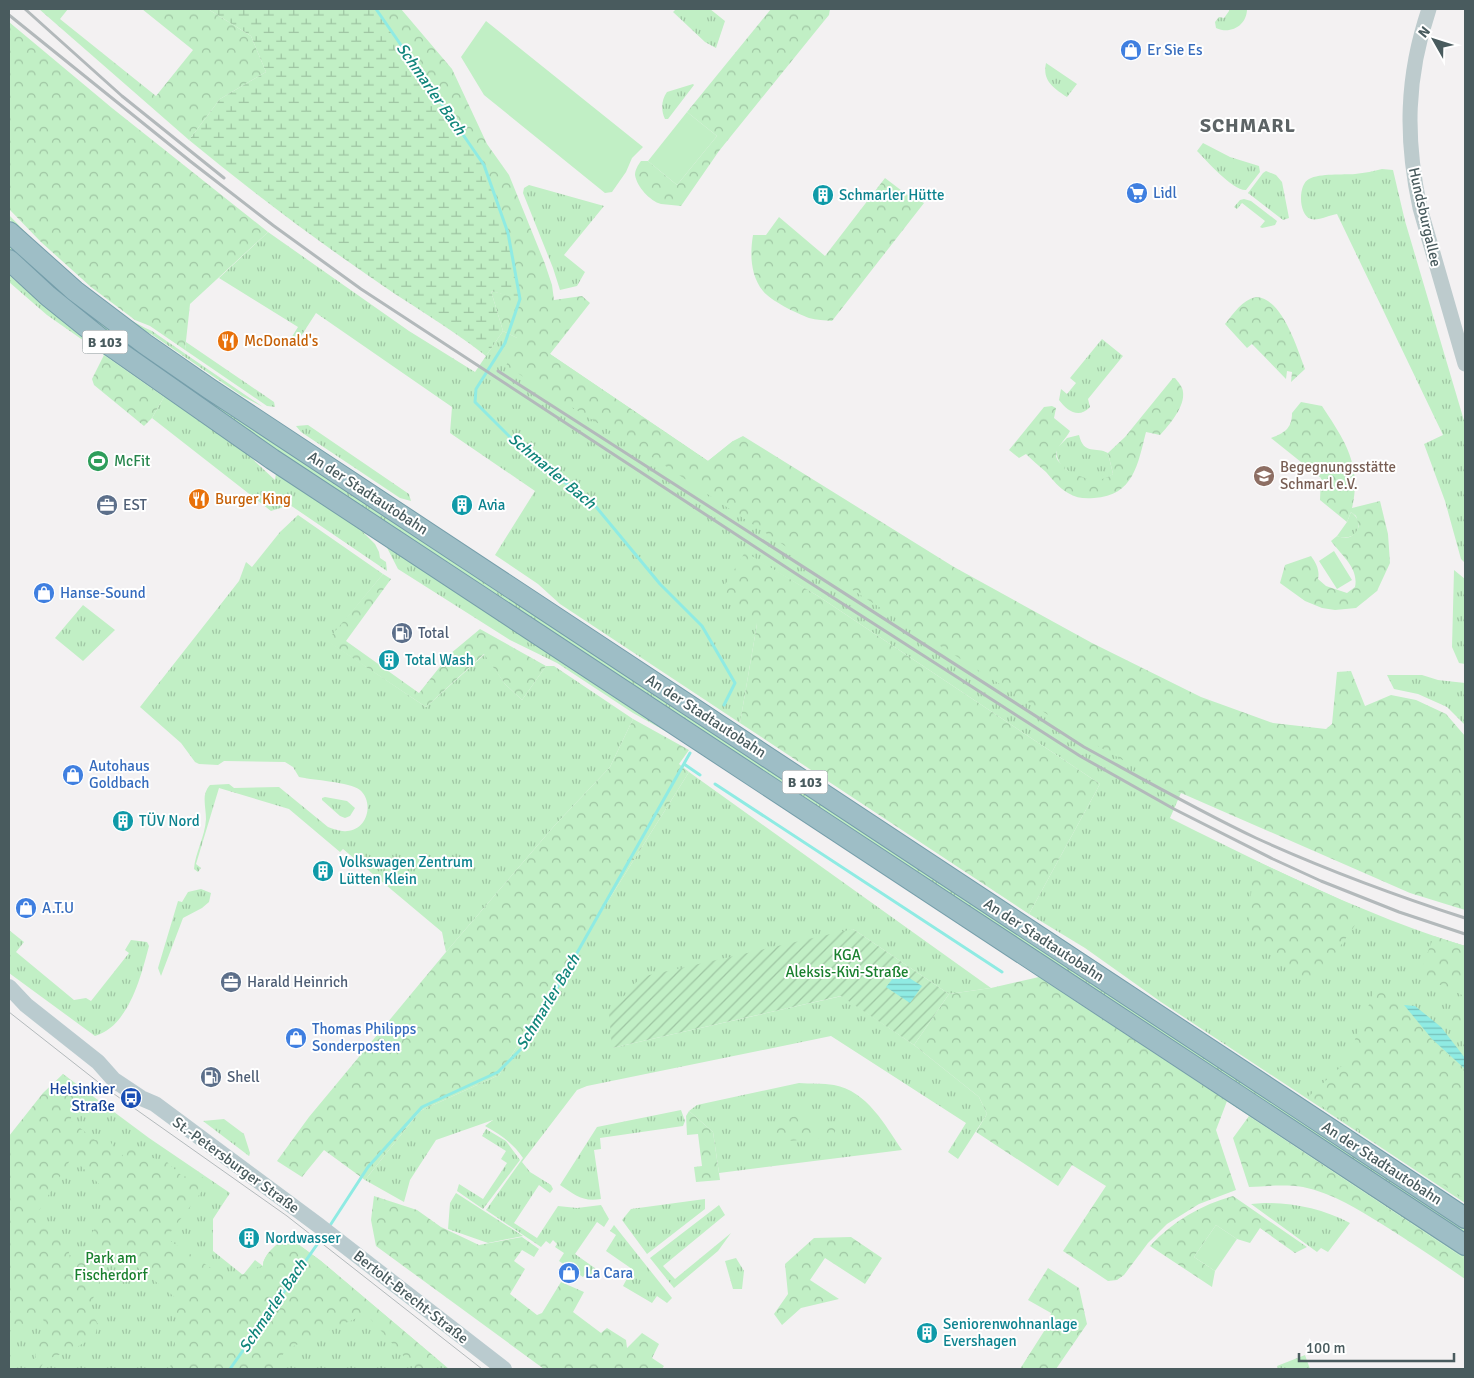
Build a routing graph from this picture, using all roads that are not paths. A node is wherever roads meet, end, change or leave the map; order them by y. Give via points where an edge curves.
1 (1429, 9) edge
2 (9, 232) edge
3 (9, 260) edge
4 (1465, 364) edge
5 (9, 987) edge
6 (9, 997) edge
7 (26, 1005) junction
8 (1465, 1218) edge
9 (324, 1230) joint
10 (1465, 1245) edge
11 (504, 1369) edge

1 - 4 street, Hundsburgallee via 1411,81 1411,153 1420,208
2 - 8 highway, An der Stadtautobahn / B 103 via 75,291 210,389
3 - 10 highway, An der Stadtautobahn / B 103 via 105,342 272,459
5 - 7 main road, St.-Petersburger Straße
6 - 7 main road, St.-Petersburger Straße
7 - 9 main road, St.-Petersburger Straße via 98,1062 120,1072 146,1092 155,1104
9 - 11 main road, Bertolt-Brecht-Straße

